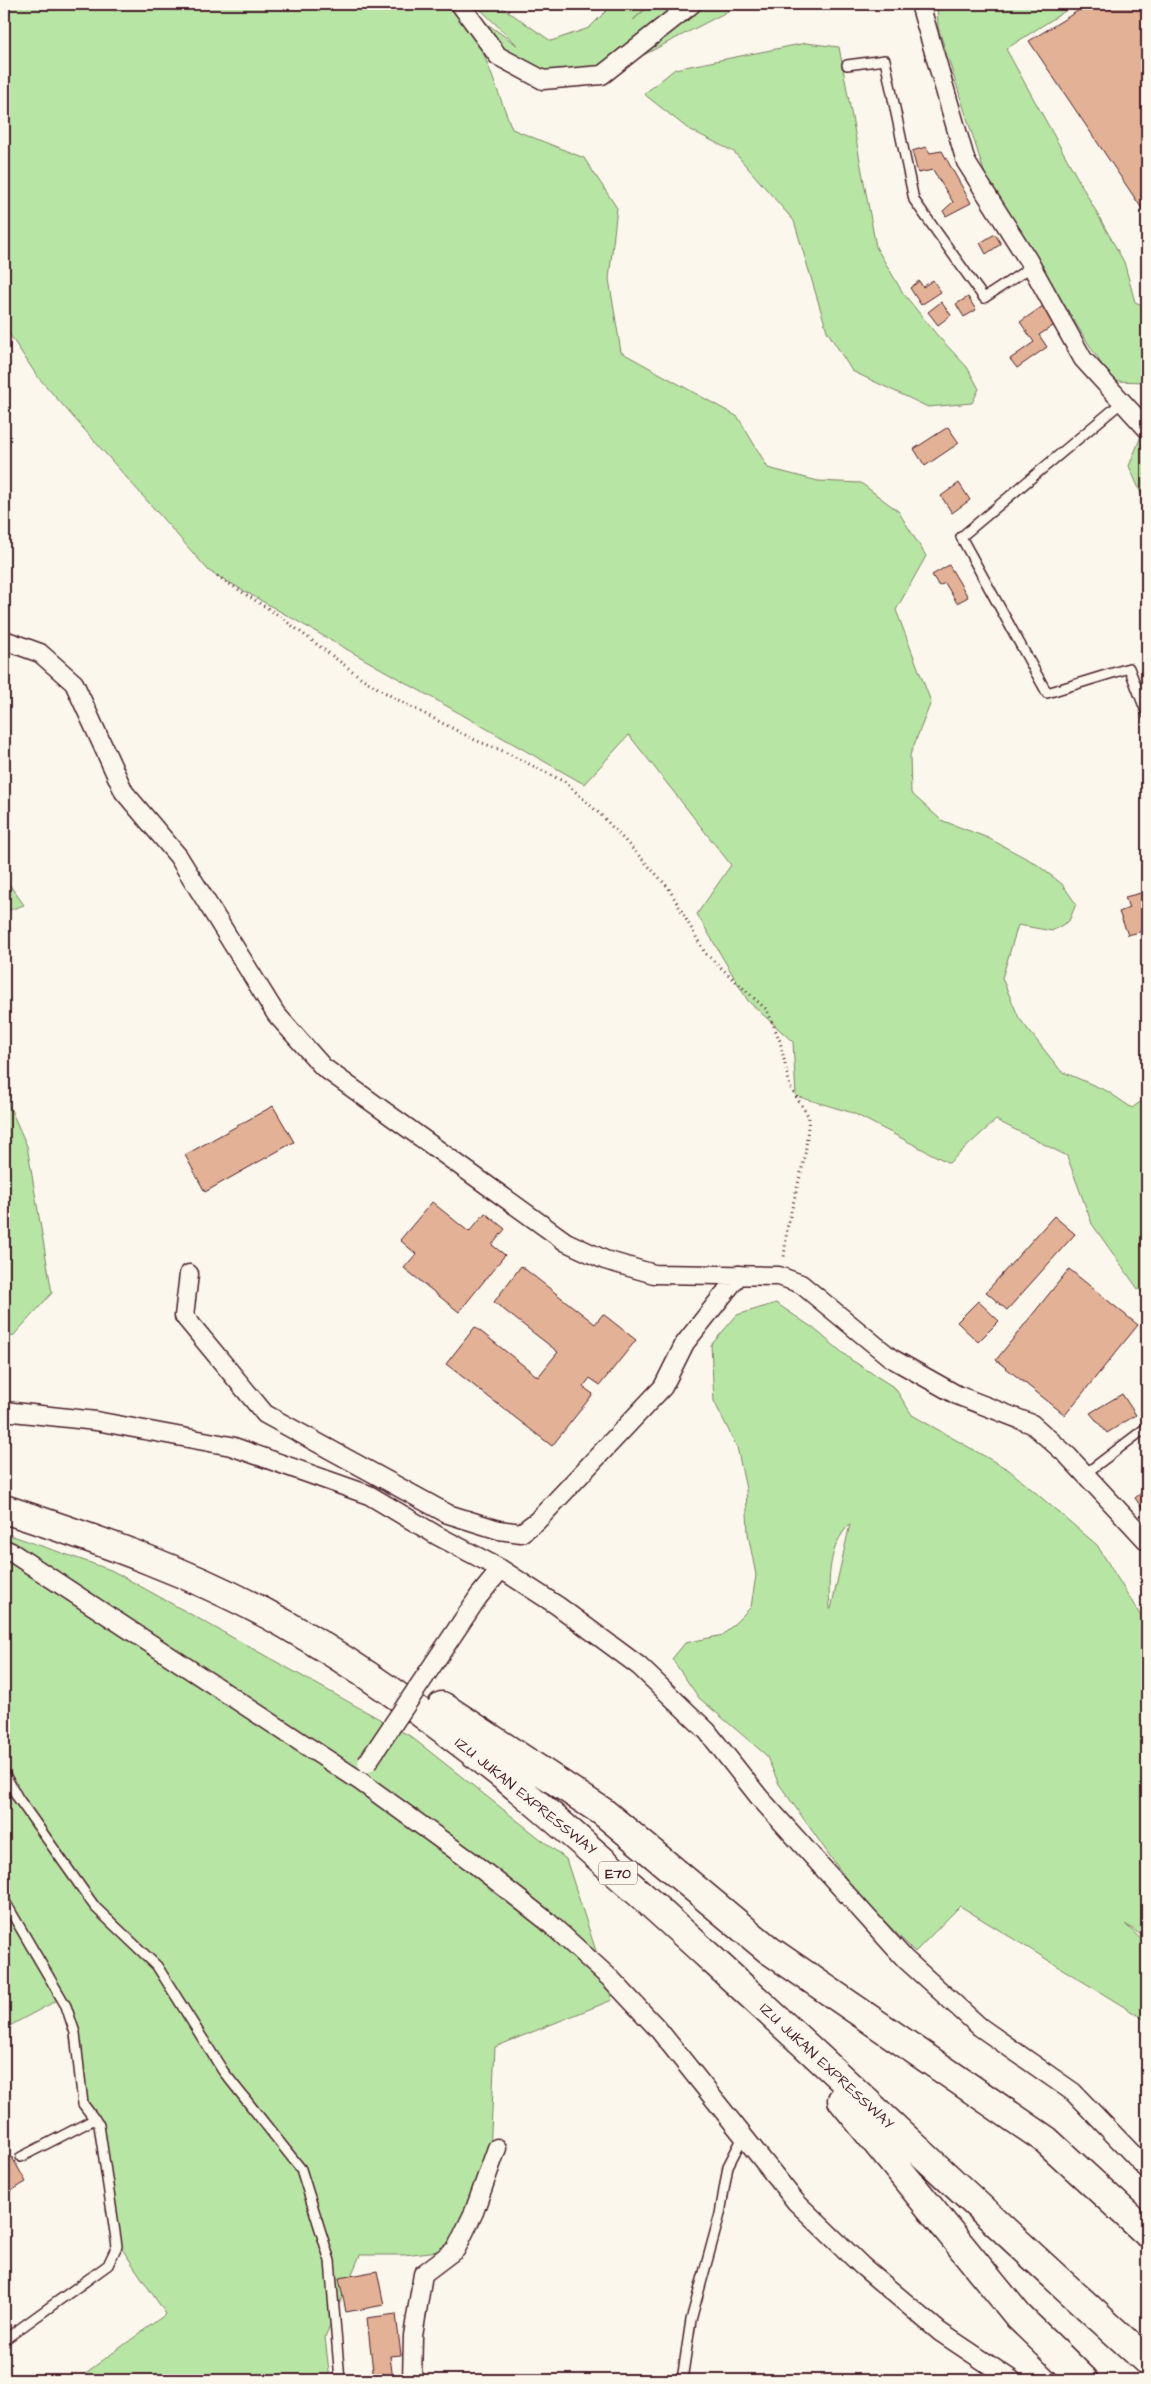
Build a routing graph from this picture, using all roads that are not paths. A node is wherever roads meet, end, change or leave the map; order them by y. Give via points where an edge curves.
1 (460, 4) edge
2 (692, 4) edge
3 (920, 4) edge
4 (847, 65) dead end
5 (1031, 267) junction
6 (1122, 402) junction
7 (1147, 429) edge
8 (4, 640) edge
9 (1147, 714) edge
10 (189, 1274) dead end
11 (739, 1275) junction
12 (4, 1411) edge
13 (1147, 1427) edge
14 (1085, 1474) junction
15 (4, 1496) edge
16 (4, 1508) edge
17 (448, 1514) junction
18 (438, 1536) junction
19 (1147, 1541) edge
20 (4, 1549) edge
21 (501, 1569) junction
22 (442, 1706) junction
23 (4, 1773) edge
24 (360, 1781) junction
25 (4, 1900) edge
26 (776, 2018) junction
27 (95, 2119) junction
28 (743, 2137) junction
29 (497, 2148) dead end
30 (21, 2156) dead end
31 (1147, 2169) edge
32 (1147, 2233) edge
33 (4, 2340) edge
34 (1147, 2345) edge
35 (1147, 2361) edge
36 (340, 2380) edge
37 (412, 2380) edge
38 (682, 2380) edge
39 (1012, 2380) edge
40 (1084, 2380) edge

1 - 2 street via 498,56 543,80 602,75
3 - 5 street via 966,162
4 - 5 lane via 885,60 914,200 984,298
5 - 6 street via 1083,359
6 - 7 street
6 - 9 lane via 961,537 1047,693 1129,668
8 - 11 street via 40,653 74,683 124,792 178,856 276,1014 323,1067 566,1242 605,1260 654,1274
10 - 17 street via 184,1316 265,1414
11 - 14 street via 779,1276 801,1284 891,1358 957,1395 1032,1424
11 - 17 street via 685,1342 662,1387 537,1521 521,1533 499,1530
12 - 18 street via 96,1421 231,1446 369,1495
13 - 14 lane
14 - 19 street
15 - 22 highway, IZU JUKAN EXPRESSWAY / E70 via 184,1559 286,1609 370,1657
16 - 26 highway, IZU JUKAN EXPRESSWAY / E70 via 179,1572 282,1622 359,1669 433,1721 584,1842
17 - 18 street
18 - 21 street
20 - 24 street
21 - 24 street, bridge via 479,1596 367,1762
21 - 31 street via 558,1606 639,1666 707,1731 759,1797 905,1959 980,2027 1072,2092
22 - 32 highway via 603,1812 769,1950 1046,2140
22 - 34 highway, IZU JUKAN EXPRESSWAY / E70 via 596,1831
23 - 36 lane via 18,1798 95,1906 157,1966 223,2071 301,2169 330,2262
24 - 28 street via 547,1921 612,1980 658,2029
25 - 27 lane via 66,2006 75,2033 83,2104
26 - 35 highway, IZU JUKAN EXPRESSWAY / E70
26 - 40 highway via 1018,2317
27 - 30 lane
27 - 33 lane via 99,2125 117,2246 108,2265
28 - 38 lane via 728,2166 720,2214 691,2320
28 - 39 street via 796,2202 862,2266 940,2332
29 - 37 street via 474,2212 456,2249 423,2274 413,2336

